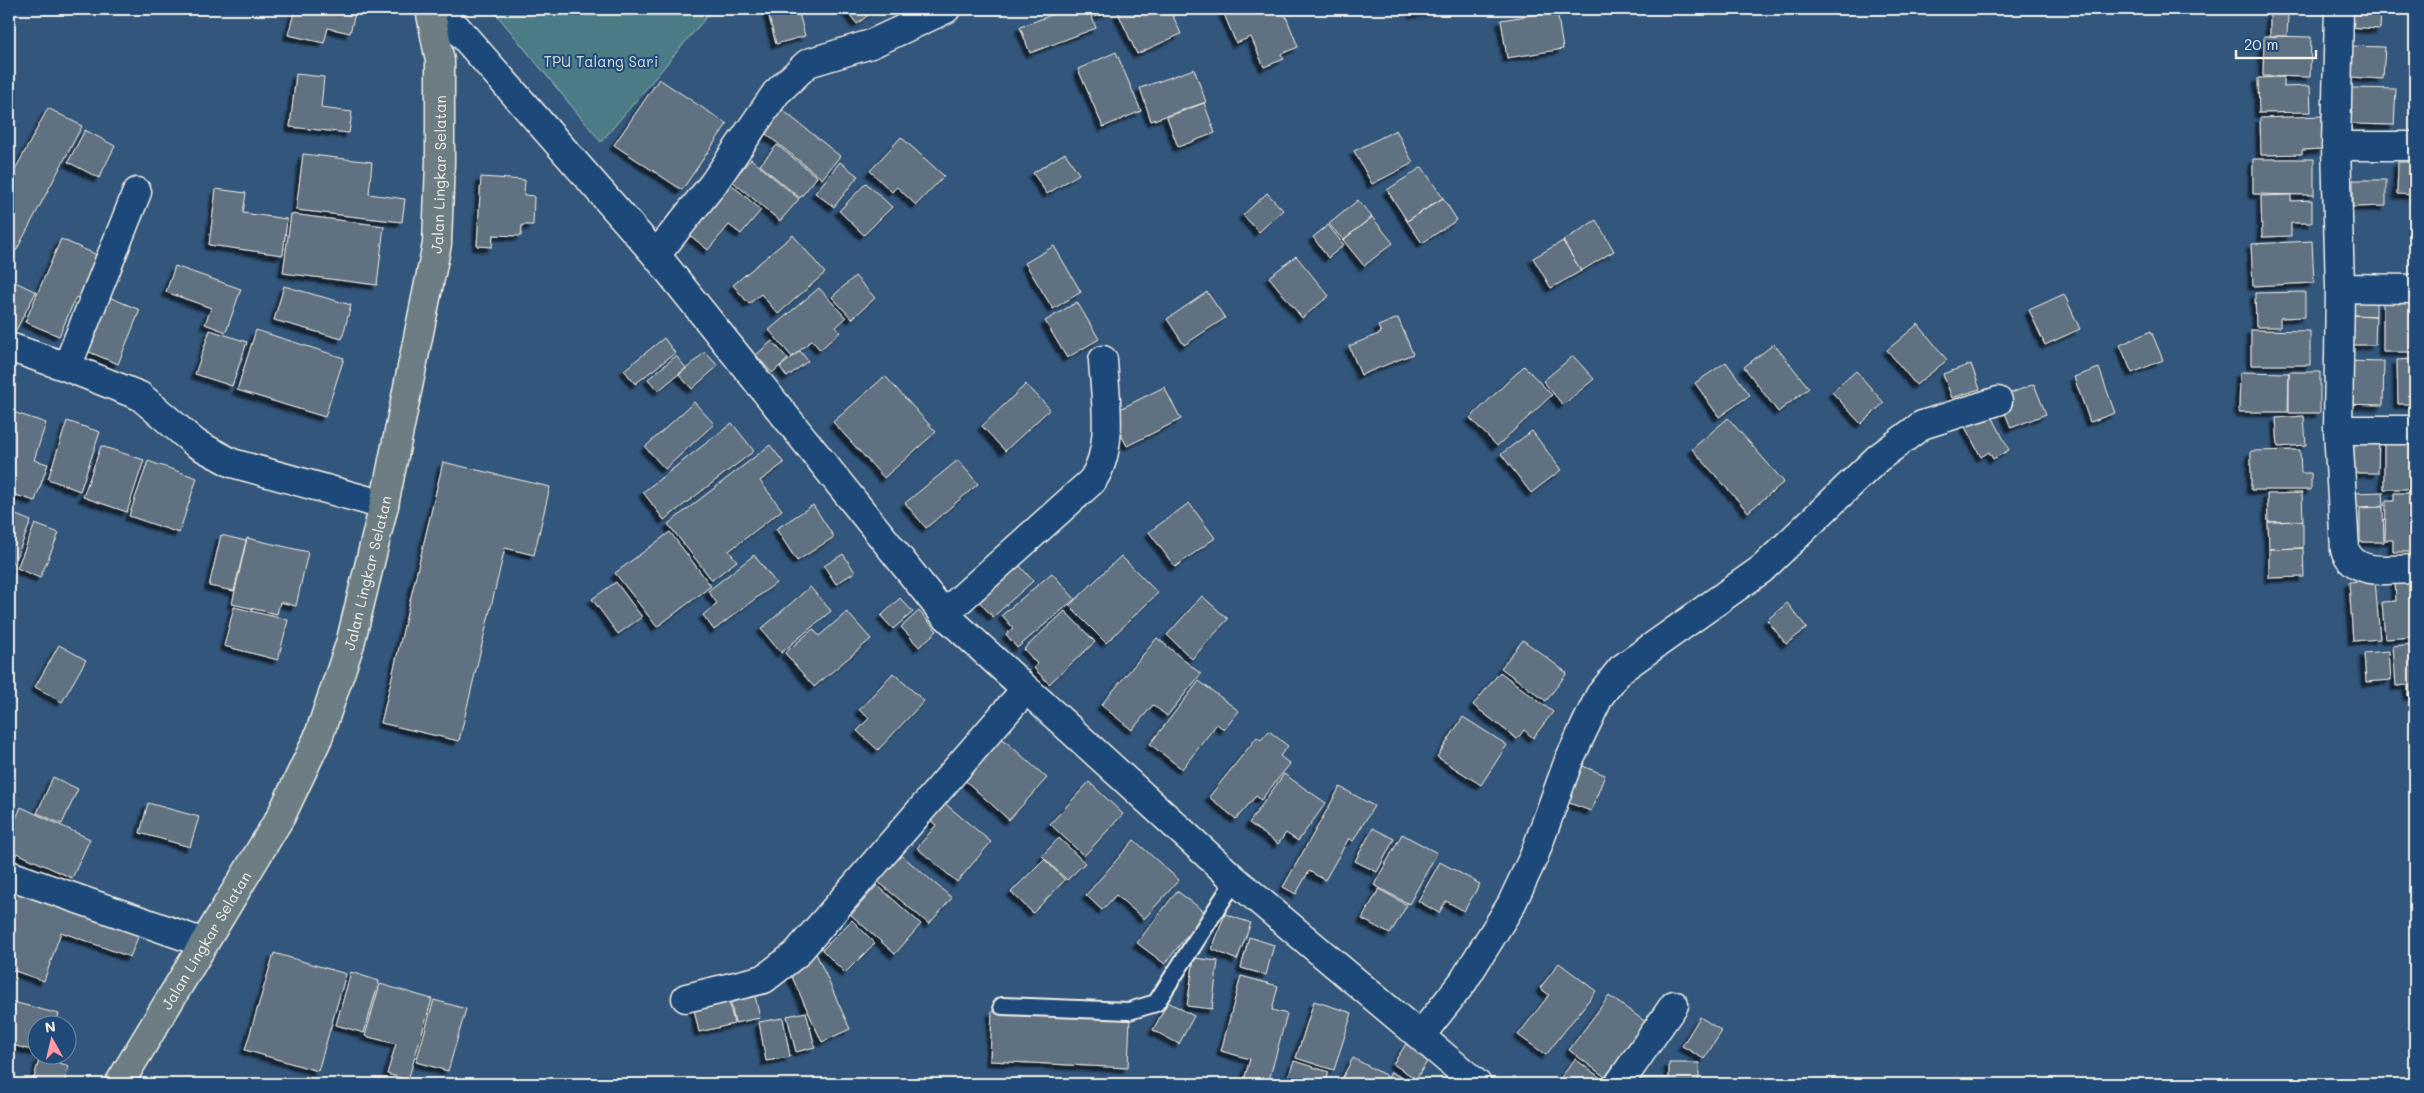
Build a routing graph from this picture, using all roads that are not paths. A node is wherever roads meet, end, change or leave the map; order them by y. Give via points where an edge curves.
1 (430, 9) edge
2 (440, 9) edge
3 (946, 9) edge
4 (2339, 9) edge
5 (2336, 146) junction
6 (2415, 146) edge
7 (137, 192) dead end
8 (656, 255) junction
9 (2340, 288) junction
10 (2415, 290) edge
11 (9, 347) edge
12 (1103, 360) dead end
13 (67, 367) junction
14 (1998, 401) dead end
15 (2338, 430) junction
16 (2415, 430) edge
17 (384, 505) junction
18 (2415, 569) edge
19 (944, 614) junction
20 (1025, 690) junction
21 (9, 876) edge
22 (1235, 880) junction
23 (204, 943) junction
24 (686, 998) dead end
25 (1674, 1005) dead end
26 (1002, 1006) dead end
27 (1421, 1036) junction
28 (119, 1084) edge
29 (1476, 1084) edge
30 (1619, 1084) edge

1 - 17 highway, Jalan Lingkar Selatan via 440,61 437,244
2 - 8 street
3 - 8 street via 871,44 808,63 776,93 713,184
4 - 5 street
5 - 6 street
5 - 9 street
7 - 13 street
8 - 19 street
9 - 10 street
9 - 15 street
11 - 13 street
12 - 19 street via 1106,424 1100,469 1092,481
13 - 17 street via 140,396 196,443 232,463
14 - 27 street via 1922,425 1878,458 1762,569 1621,669 1600,695 1577,744 1534,856 1510,905 1463,982
15 - 16 street
15 - 18 street via 2348,559 2369,569
17 - 23 highway, Jalan Lingkar Selatan via 350,644 318,738 281,816
19 - 20 street
20 - 22 street
20 - 24 street via 796,954 764,979
21 - 23 street
22 - 26 lane via 1156,1003 1129,1011
22 - 27 street
23 - 28 highway, Jalan Lingkar Selatan
25 - 30 street
27 - 29 street

